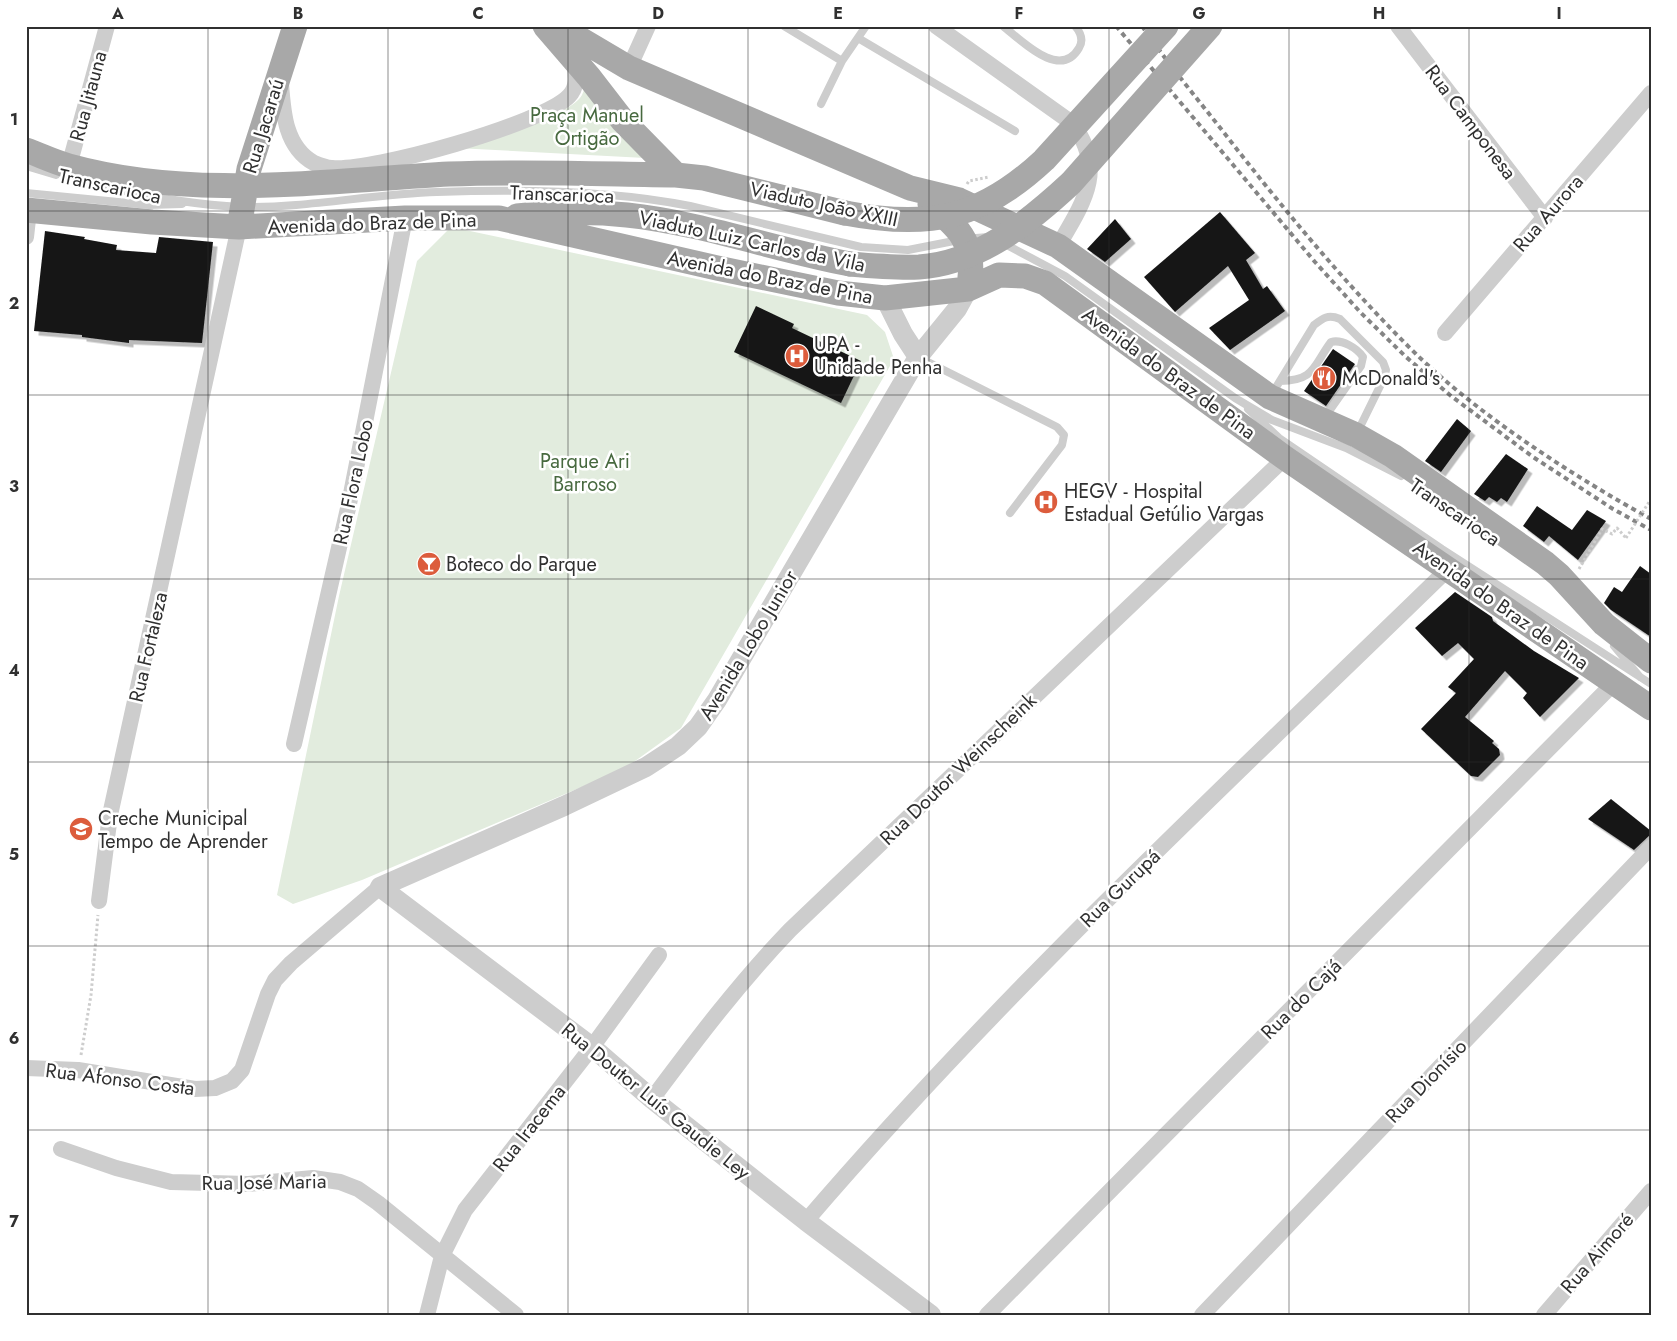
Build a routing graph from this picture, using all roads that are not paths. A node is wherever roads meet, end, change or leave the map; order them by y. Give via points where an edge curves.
1 (107, 26) edge
2 (295, 26) edge
3 (545, 26) edge
4 (558, 26) edge
5 (648, 26) edge
6 (784, 26) edge
7 (866, 26) edge
8 (936, 26) edge
9 (1004, 26) edge
10 (1075, 26) edge
11 (1166, 26) edge
12 (1210, 26) edge
13 (1398, 26) edge
14 (858, 38) junction
15 (573, 59) junction
16 (842, 61) junction
17 (629, 68) junction
18 (280, 73) junction
19 (1651, 94) edge
20 (821, 104) dead end
21 (1015, 131) dead end
22 (26, 150) edge
23 (26, 166) edge
24 (66, 171) junction
25 (676, 174) junction
26 (99, 185) dead end
27 (910, 188) junction
28 (194, 203) junction
29 (27, 204) edge
30 (242, 207) junction
31 (405, 218) junction
32 (499, 218) junction
33 (1544, 218) junction
34 (960, 235) junction
35 (26, 237) edge
36 (1058, 246) junction
37 (968, 289) junction
38 (895, 298) junction
39 (1446, 333) dead end
40 (918, 357) junction
41 (1275, 389) junction
42 (1235, 398) junction
43 (1323, 421) junction
44 (1356, 435) junction
45 (1285, 458) junction
46 (1412, 482) dead end
47 (1436, 498) dead end
48 (1010, 513) dead end
49 (1500, 542) dead end
50 (1448, 569) junction
51 (1606, 639) dead end
52 (1646, 669) edge
53 (1614, 683) junction
54 (1651, 684) edge
55 (1651, 708) edge
56 (294, 744) dead end
57 (1651, 847) edge
58 (380, 887) junction
59 (99, 901) road end
60 (660, 955) dead end
61 (592, 1047) junction
62 (26, 1068) edge
63 (652, 1099) junction
64 (61, 1149) dead end
65 (1651, 1190) edge
66 (806, 1221) junction
67 (442, 1256) junction
68 (426, 1315) edge
69 (516, 1315) edge
70 (931, 1315) edge
71 (987, 1315) edge
72 (1202, 1315) edge
73 (1544, 1315) edge

1 - 24 street, Rua Jitauna
2 - 18 main road, Rua Jacaraú
3 - 15 main road
4 - 17 main road, Avenida do Braz de Pina
5 - 17 street
6 - 16 lane
7 - 14 lane
8 - 36 street via 1072,123 1083,138 1090,155 1088,190
9 - 10 lane via 1043,57 1056,61 1066,59 1079,49 1081,33
11 - 25 main road, Viaduto João XXIII, bridge via 1026,177 982,206 959,214 912,222 846,213
12 - 32 main road, Viaduto Luiz Carlos da Vila, bridge via 1071,183 1050,202 999,240 958,257 921,267 850,264 628,215 580,212
13 - 33 street, Rua Camponesa
14 - 16 lane
14 - 21 lane
15 - 18 street via 575,86 570,95 544,113 453,145 362,166 332,168 315,163 300,152 288,133
15 - 25 main road via 624,121
16 - 20 lane
17 - 27 main road, Avenida do Braz de Pina
18 - 30 main road, Rua Jacaraú
19 - 33 street, Rua Aurora
22 - 24 main road, Avenida do Braz de Pina
23 - 24 lane, Transcarioca
24 - 30 main road, Avenida do Braz de Pina via 165,182
25 - 30 main road via 452,174
26 - 28 lane, Transcarioca
27 - 34 main road
27 - 36 main road, Avenida do Braz de Pina via 959,200
28 - 29 lane, Transcarioca
28 - 30 lane, Transcarioca
29 - 30 main road, Avenida do Braz de Pina via 152,222
29 - 35 street
30 - 31 main road, Avenida do Braz de Pina
30 - 34 lane, Transcarioca via 438,192 587,194 662,200 862,247 908,250
30 - 59 street, Rua Fortaleza via 110,815
31 - 32 main road, Avenida do Braz de Pina
31 - 56 street, Rua Flora Lobo via 349,504
32 - 38 main road, Avenida do Braz de Pina via 838,293
33 - 39 street, Rua Aurora
34 - 37 main road via 970,258
34 - 38 main road via 944,263
34 - 42 lane, Transcarioca via 996,239 1065,276
36 - 41 main road, Avenida do Braz de Pina
37 - 38 main road, Avenida do Braz de Pina
37 - 40 street, Avenida Lobo Junior
37 - 45 main road, Avenida do Braz de Pina via 999,275 1010,274 1045,283
38 - 40 street via 903,334
40 - 48 lane via 1057,427 1064,435 1062,445
40 - 58 street, Avenida Lobo Junior via 717,700 698,727 678,746 646,767
41 - 43 main road, Avenida do Braz de Pina
41 - 43 lane via 1310,374 1331,342 1343,342 1360,352 1363,357 1361,366
41 - 44 lane via 1314,326 1324,317 1340,319 1383,362 1386,370
42 - 46 lane, Transcarioca via 1272,420 1346,448
42 - 52 lane, Transcarioca via 1280,438 1500,588
43 - 44 main road, Avenida do Braz de Pina
44 - 52 main road, Avenida do Braz de Pina via 1393,456 1544,563 1630,647
45 - 50 main road, Avenida do Braz de Pina
45 - 63 street, Rua Doutor Weinscheink via 790,930 718,1010
47 - 49 lane, Transcarioca
50 - 53 main road, Avenida do Braz de Pina
50 - 66 street, Rua Gurupá via 1033,973 891,1122
51 - 52 lane, Transcarioca
52 - 54 lane, Transcarioca
53 - 55 main road, Avenida do Braz de Pina
53 - 71 street, Rua do Cajá
57 - 72 street, Rua Dionísio
58 - 61 street, Rua Doutor Luís Gaudie Ley
58 - 62 street, Rua Afonso Costa via 275,980 242,1070 232,1081 215,1088 195,1089 78,1070
60 - 61 street, Rua Iracema
61 - 63 street, Rua Doutor Luís Gaudie Ley
61 - 67 street, Rua Iracema via 465,1210
63 - 66 street, Rua Doutor Luís Gaudie Ley
64 - 67 street, Rua José Maria via 171,1182 248,1184 313,1178 340,1182 358,1189 378,1203
65 - 73 street, Rua Aimoré
66 - 70 street, Rua Doutor Luís Gaudie Ley
67 - 68 street, Rua Iracema
67 - 69 street, Rua José Maria

